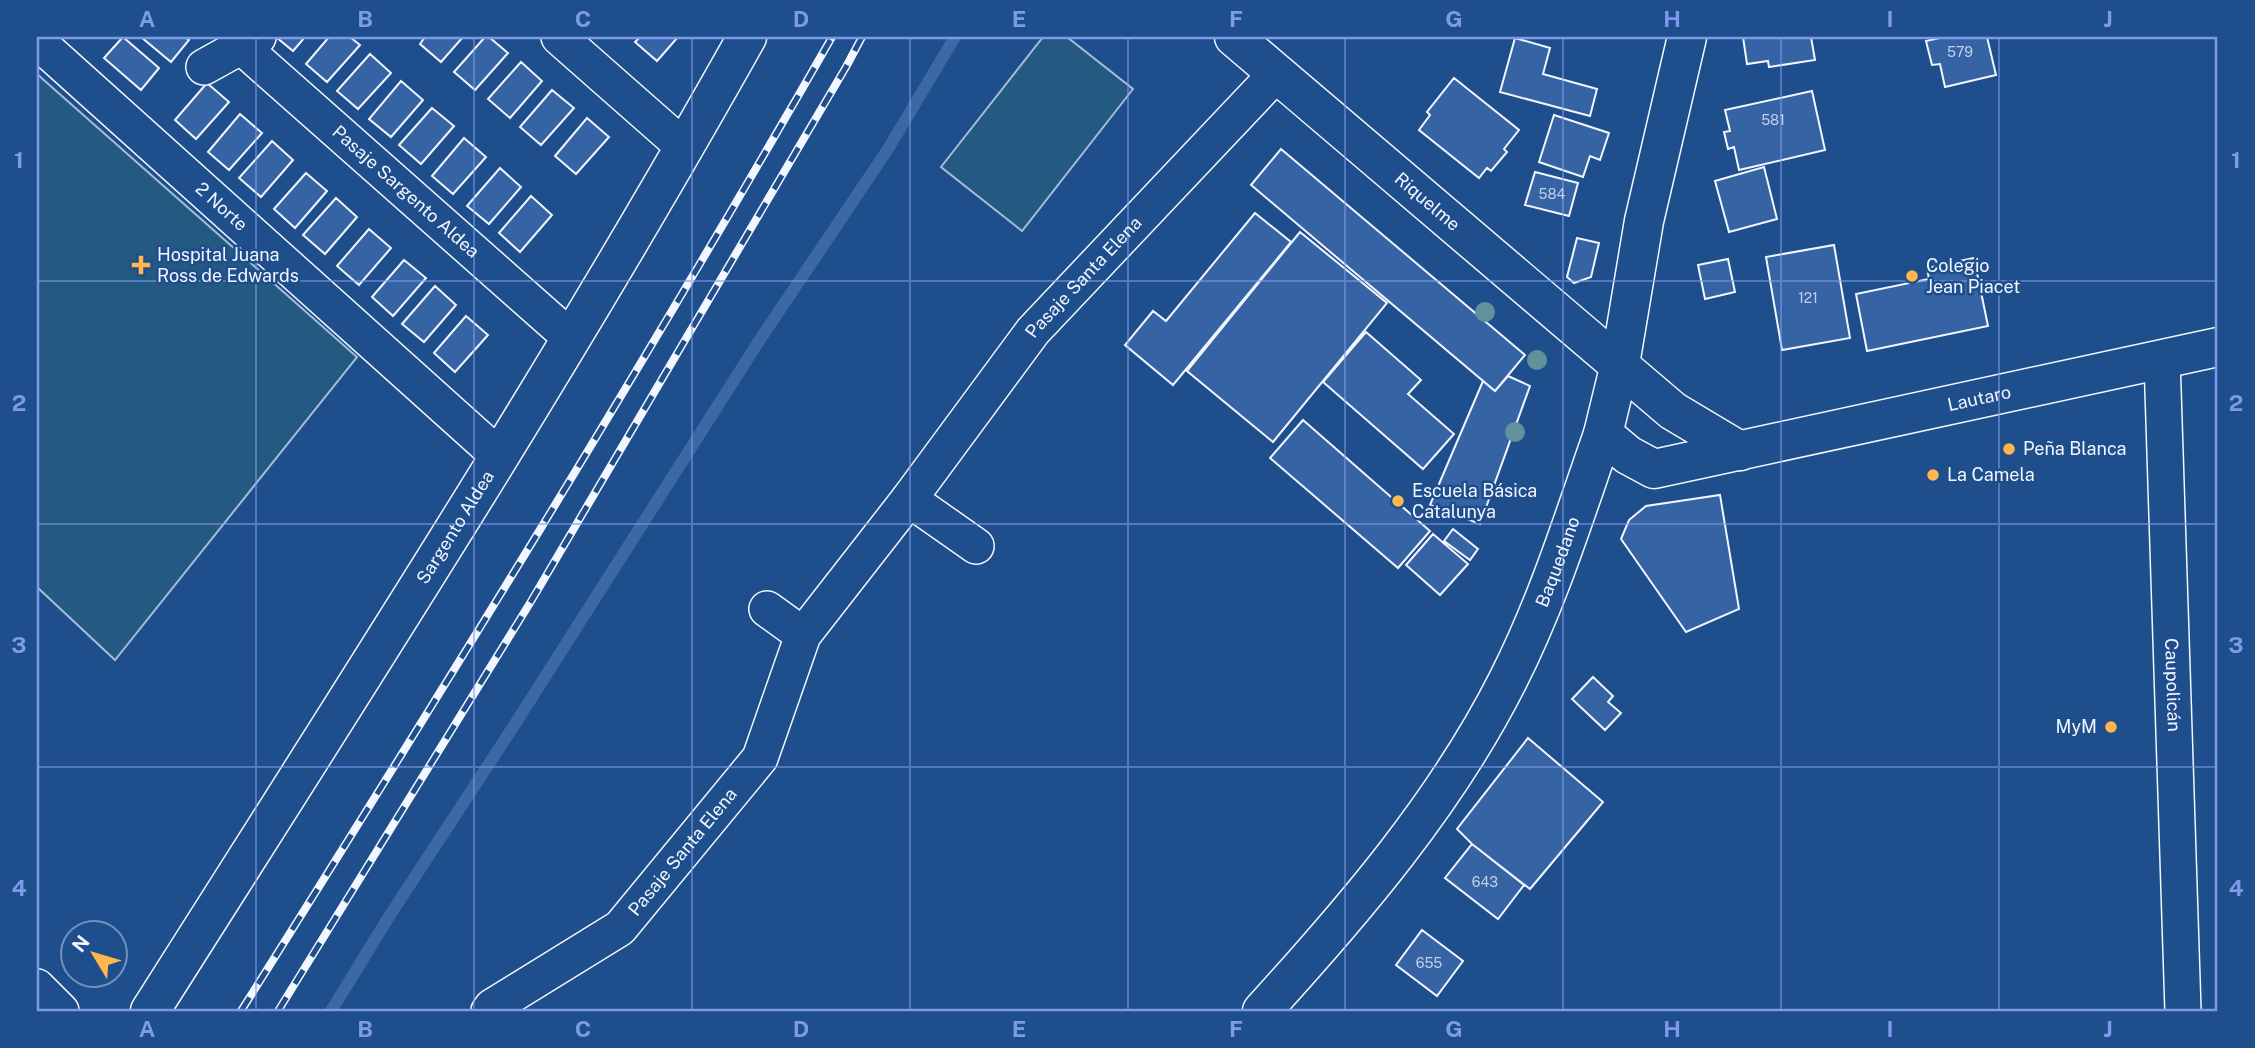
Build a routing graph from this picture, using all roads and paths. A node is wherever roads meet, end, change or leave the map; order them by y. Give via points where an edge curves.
1 (559, 37) edge
2 (747, 37) edge
3 (1234, 37) edge
4 (1687, 37) edge
5 (250, 42) edge
6 (41, 45) edge
7 (204, 66) dead end
8 (1277, 73) junction
9 (685, 148) junction
10 (572, 339) junction
11 (2218, 347) edge
12 (2162, 359) junction
13 (1620, 365) junction
14 (1603, 434) junction
15 (1740, 451) junction
16 (500, 457) junction
17 (909, 499) junction
18 (976, 546) dead end
19 (767, 609) dead end
20 (803, 635) junction
21 (37, 987) edge
22 (61, 1011) edge
23 (150, 1011) edge
24 (489, 1011) edge
25 (1262, 1011) edge
26 (2183, 1011) edge

1 - 9 street
2 - 9 main road, Sargento Aldea
3 - 8 main road, Riquelme
4 - 13 main road, Baquedano via 1644,221
5 - 7 street, Pasaje Sargento Aldea
5 - 10 street, Pasaje Sargento Aldea
6 - 16 street, 2 Norte
8 - 13 main road, Riquelme
8 - 17 street, Pasaje Santa Elena via 1032,331
9 - 10 main road, Sargento Aldea
10 - 16 main road, Sargento Aldea
11 - 12 main road, Lautaro
12 - 15 main road, Lautaro
12 - 26 street, Caupolicán
13 - 14 main road, Baquedano
13 - 15 main road via 1673,411
14 - 15 main road, Lautaro via 1654,469
14 - 25 main road, Baquedano via 1552,583 1507,681 1453,775 1388,865
16 - 23 main road, Sargento Aldea
17 - 18 street
17 - 20 street, Pasaje Santa Elena
19 - 20 street
20 - 24 street, Pasaje Santa Elena via 760,758 620,928
21 - 22 street

